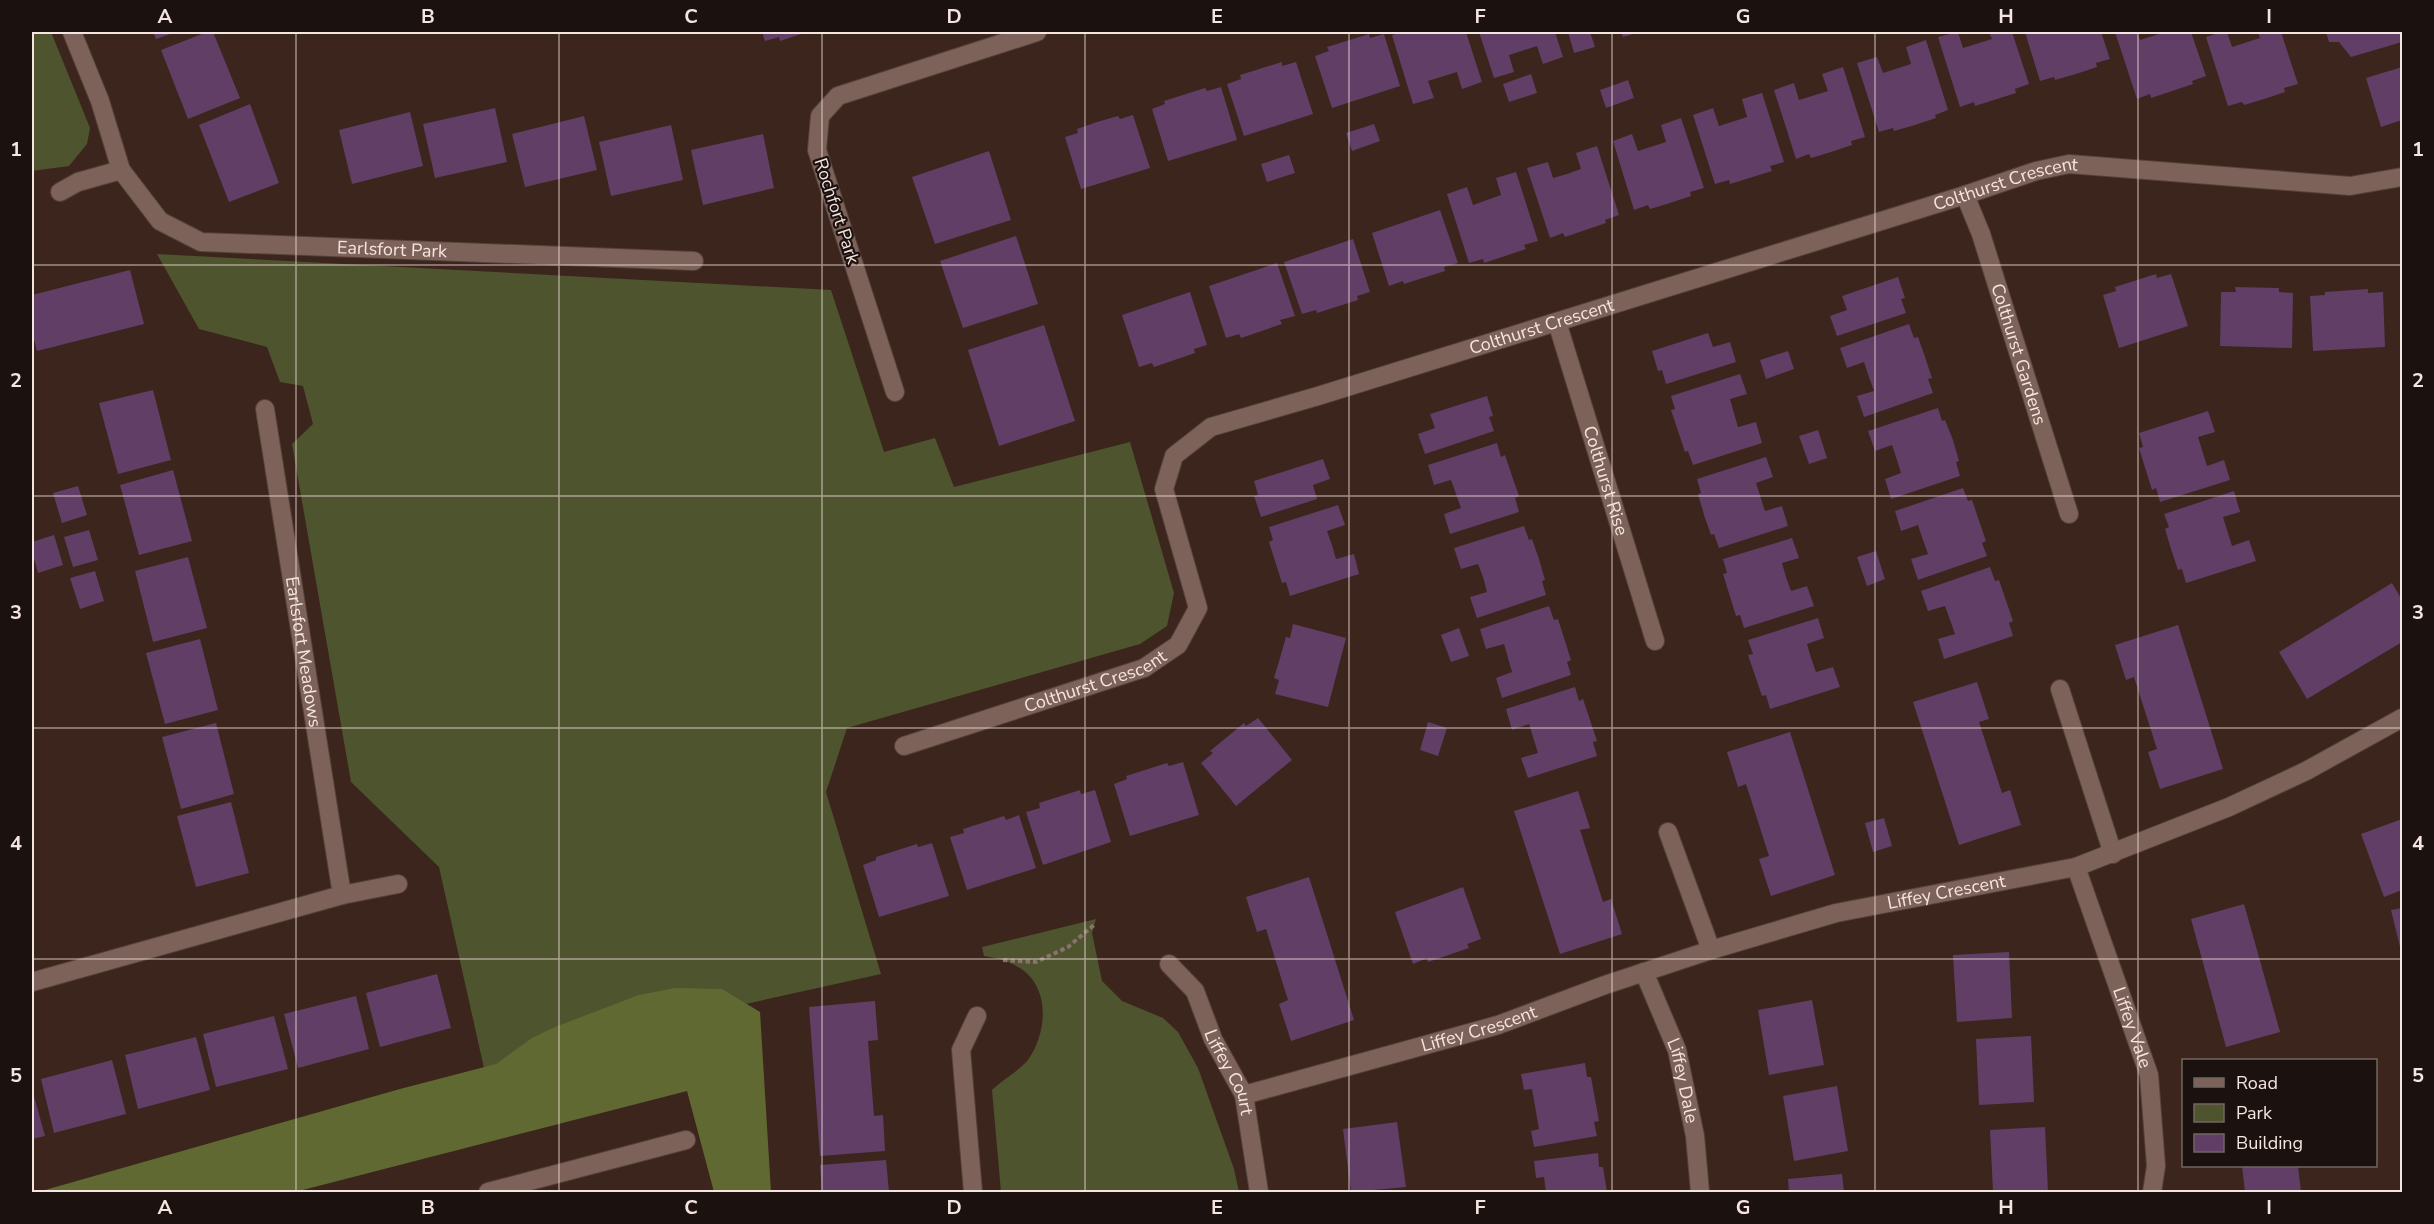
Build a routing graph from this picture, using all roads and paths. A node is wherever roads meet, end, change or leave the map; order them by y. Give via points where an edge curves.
1 (72, 32) edge
2 (1037, 32) edge
3 (121, 170) junction
4 (2403, 177) edge
5 (60, 192) dead end
6 (1965, 195) junction
7 (694, 261) dead end
8 (1557, 322) junction
9 (895, 392) dead end
10 (265, 409) dead end
11 (2069, 514) dead end
12 (1655, 641) dead end
13 (2060, 688) dead end
14 (2403, 718) edge
15 (904, 746) dead end
16 (1668, 832) dead end
17 (2113, 854) junction
18 (2076, 867) junction
19 (398, 884) dead end
20 (342, 895) junction
21 (1094, 925) dead end
22 (1711, 950) junction
23 (1003, 960) dead end
24 (1170, 964) dead end
25 (1644, 972) junction
26 (32, 982) edge
27 (977, 1016) dead end
28 (1244, 1095) junction
29 (686, 1140) dead end
30 (488, 1192) edge
31 (973, 1192) edge
32 (1259, 1192) edge
33 (1700, 1192) edge
34 (2152, 1192) edge

1 - 3 street, Earlsfort Park via 100,101
2 - 9 street, Rochfort Park via 838,96 820,116 817,150
3 - 5 street via 78,182
3 - 7 street, Earlsfort Park via 160,222 201,242
4 - 6 street, Colthurst Crescent via 2350,186 2069,164
6 - 8 street, Colthurst Crescent
6 - 11 street, Colthurst Gardens via 1981,234
8 - 12 street, Colthurst Rise
8 - 15 street, Colthurst Crescent via 1211,427 1174,456 1164,489 1197,608 1178,645 1144,668
10 - 20 street, Earlsfort Meadows
13 - 17 street
14 - 17 street, Liffey Crescent via 2306,771
16 - 22 street
17 - 18 street, Liffey Crescent
18 - 22 street, Liffey Crescent via 1836,913
18 - 34 street, Liffey Vale via 2149,1075 2156,1166
19 - 20 street
20 - 26 street
21 - 23 path via 1068,947 1036,962
22 - 25 street, Liffey Crescent
24 - 28 street, Liffey Court via 1195,991 1213,1039
25 - 28 street, Liffey Crescent via 1498,1025
25 - 33 street, Liffey Dale via 1677,1050 1695,1136
27 - 31 street via 962,1050
28 - 32 street, Liffey Court
29 - 30 street

